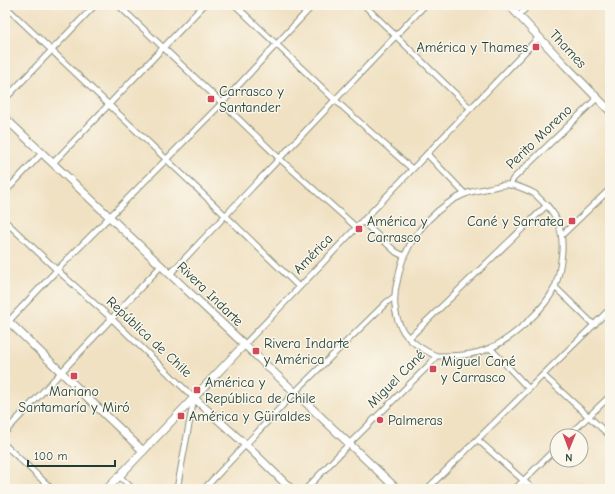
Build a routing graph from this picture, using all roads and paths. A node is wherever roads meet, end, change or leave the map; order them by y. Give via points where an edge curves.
1 (95, 5) edge
2 (118, 5) edge
3 (204, 5) edge
4 (235, 5) edge
5 (313, 5) edge
6 (364, 5) edge
7 (426, 5) edge
8 (509, 5) edge
9 (529, 5) edge
10 (5, 6) edge
11 (519, 16) junction
12 (396, 36) junction
13 (539, 37) junction
14 (277, 45) junction
15 (163, 48) junction
16 (52, 50) junction
17 (597, 98) junction
18 (5, 99) edge
19 (335, 100) junction
20 (222, 102) junction
21 (108, 105) junction
22 (470, 108) junction
23 (610, 111) edge
24 (5, 118) edge
25 (42, 153) junction
26 (427, 154) junction
27 (166, 159) junction
28 (280, 159) junction
29 (52, 163) junction
30 (412, 169) junction
31 (510, 184) junction
32 (610, 189) edge
33 (5, 192) edge
34 (465, 194) junction
35 (547, 205) junction
36 (226, 216) junction
37 (110, 217) junction
38 (5, 221) edge
39 (362, 221) junction
40 (356, 227) junction
41 (562, 235) junction
42 (404, 256) junction
43 (161, 266) junction
44 (57, 270) junction
45 (170, 274) junction
46 (555, 287) junction
47 (298, 288) junction
48 (394, 297) junction
49 (610, 309) edge
50 (112, 319) junction
51 (6, 321) edge
52 (594, 324) junction
53 (409, 338) junction
54 (244, 345) junction
55 (490, 348) junction
56 (436, 356) junction
57 (62, 372) junction
58 (543, 375) junction
59 (529, 389) junction
60 (295, 392) junction
61 (610, 396) edge
62 (194, 398) junction
63 (588, 417) junction
64 (576, 428) edge
65 (5, 432) edge
66 (610, 436) edge
67 (478, 440) junction
68 (349, 444) junction
69 (246, 445) junction
70 (5, 446) edge
71 (143, 450) junction
72 (549, 455) edge
73 (119, 476) junction
74 (523, 480) junction
75 (52, 489) edge
76 (107, 489) edge
77 (133, 489) edge
78 (177, 489) edge
79 (204, 489) edge
80 (292, 489) edge
81 (306, 489) edge
82 (397, 489) edge
83 (427, 489) edge
84 (515, 489) edge
85 (533, 489) edge

1 - 16 street
2 - 15 street
3 - 15 street
4 - 14 street
5 - 14 street
6 - 12 street
7 - 12 street
8 - 11 street, Thames
9 - 11 street
10 - 16 street
11 - 13 street, Thames
12 - 19 street
12 - 22 street
13 - 17 street, Thames
13 - 22 street, América
14 - 19 street
14 - 20 street
15 - 20 street
15 - 21 street
16 - 18 street
16 - 21 street
17 - 23 street, Thames
17 - 31 street, Perito Moreno
19 - 28 street
19 - 30 street
20 - 27 street
20 - 28 street
21 - 27 street
21 - 29 street
22 - 26 street, América
24 - 25 street, Rivera Indarte
25 - 29 street, Rivera Indarte
25 - 33 street
26 - 30 street, América
26 - 34 street
27 - 36 street
27 - 37 street
28 - 36 street
28 - 40 street
29 - 37 street, Rivera Indarte
30 - 39 street, América
31 - 34 street, Perito Moreno
31 - 35 street via 535,194
32 - 41 street
34 - 42 street, Perito Moreno via 444,206 429,220 414,237
35 - 41 street via 560,225
35 - 53 street
36 - 45 street
36 - 47 street
37 - 43 street, Rivera Indarte
37 - 44 street
38 - 44 street, República de Chile
39 - 40 street, América
39 - 42 street via 396,252
40 - 47 street, América
41 - 46 street, Miguel Cané via 561,265
42 - 48 street, Perito Moreno
43 - 45 street, Rivera Indarte
43 - 50 street
44 - 50 street, República de Chile
44 - 51 street
45 - 54 street, Rivera Indarte
46 - 52 street
46 - 55 street, Miguel Cané via 530,320
47 - 54 street, América
48 - 53 street via 400,326
48 - 60 street
49 - 52 street
50 - 57 street
50 - 62 street, República de Chile
51 - 57 street
52 - 58 street
53 - 56 street
54 - 60 street, Rivera Indarte
54 - 62 street, América
55 - 56 street, Miguel Cané via 468,355
55 - 59 street
56 - 68 street, Miguel Cané
57 - 65 street
57 - 71 street
58 - 59 street
58 - 63 street
59 - 67 street
60 - 68 street, Rivera Indarte
60 - 69 street
61 - 63 street
62 - 69 street, República de Chile
62 - 71 street, América
62 - 78 street
63 - 64 street
63 - 66 street
67 - 74 street
67 - 83 street
68 - 81 street, Miguel Cané
68 - 82 street, Rivera Indarte
69 - 79 street
69 - 80 street, República de Chile
70 - 75 street
71 - 73 street, América
72 - 74 street
73 - 76 street, América
73 - 77 street
74 - 84 street
74 - 85 street

